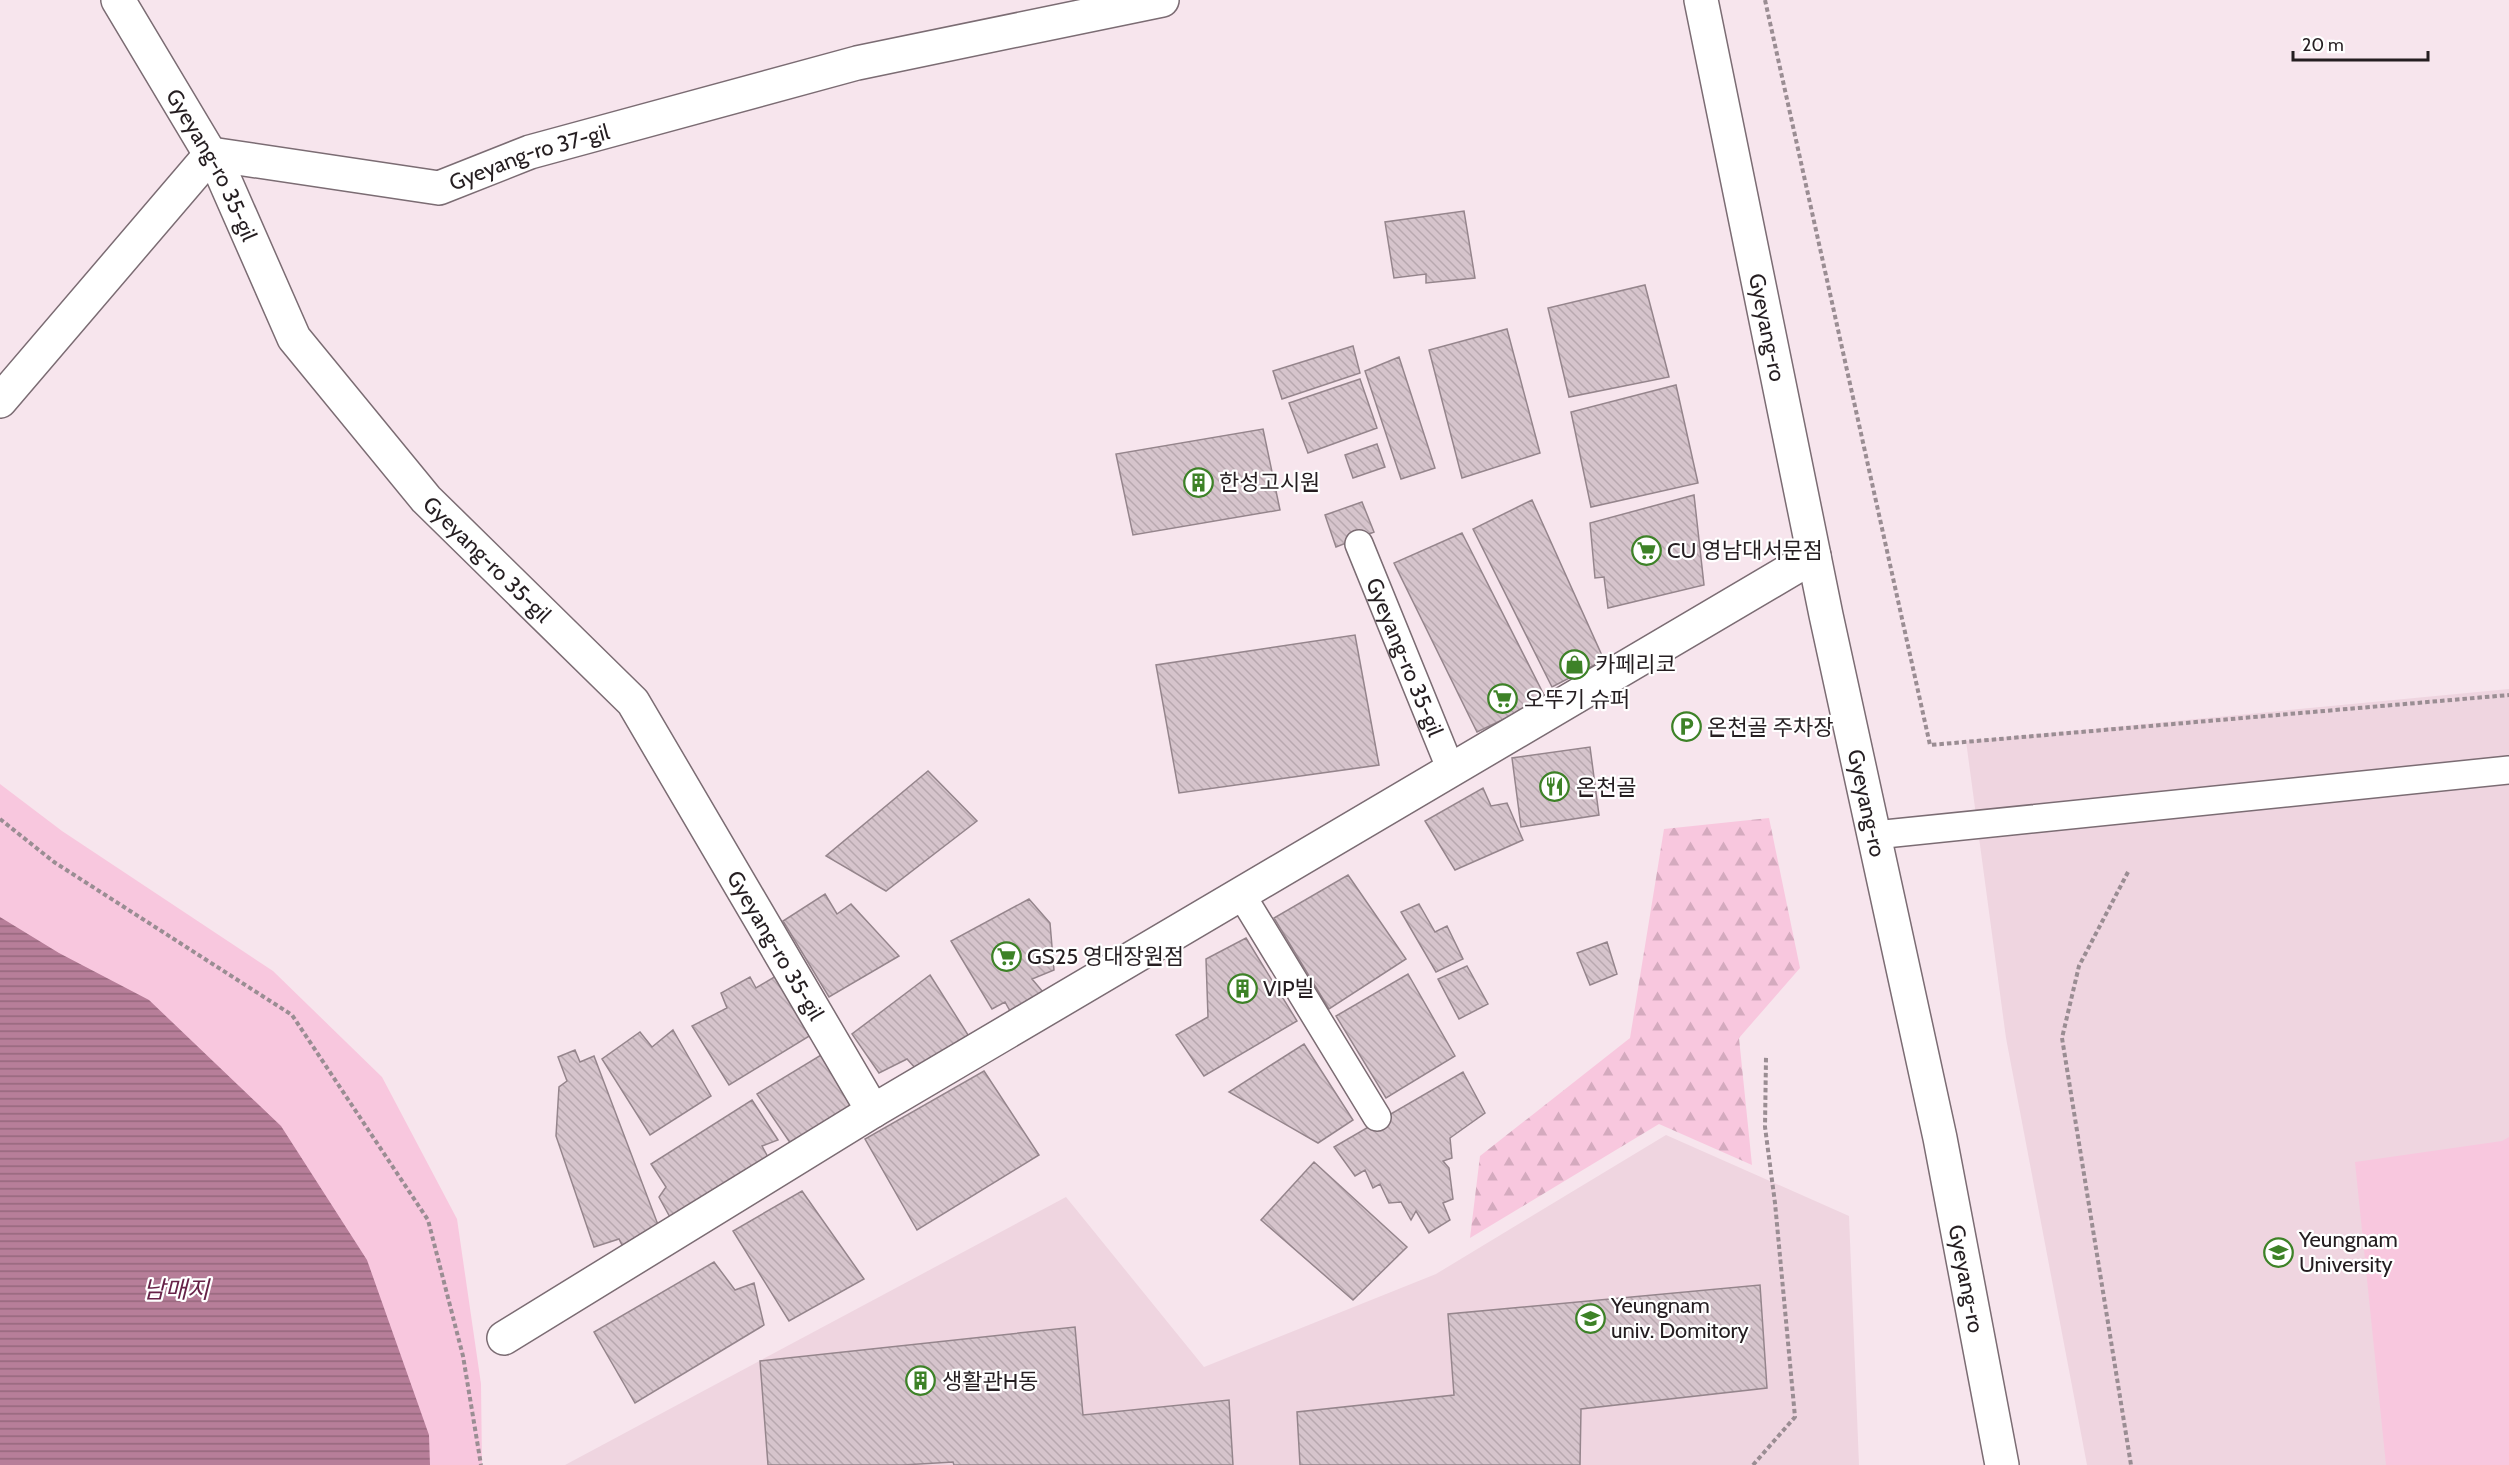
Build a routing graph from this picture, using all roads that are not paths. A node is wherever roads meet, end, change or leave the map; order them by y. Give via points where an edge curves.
1 (118, 0) edge
2 (1162, 0) edge
3 (1701, 0) edge
4 (211, 154) junction
5 (0, 401) edge
6 (1359, 544) dead end
7 (1814, 556) junction
8 (1451, 770) junction
9 (2509, 770) edge
10 (1875, 836) junction
11 (1241, 894) junction
12 (873, 1111) junction
13 (1377, 1117) dead end
14 (504, 1338) dead end
15 (2002, 1465) edge

1 - 4 street, Gyeyang-ro 35-gil
2 - 4 street, Gyeyang-ro 37-gil via 857,63 530,152 439,188
3 - 7 street, Gyeyang-ro
4 - 5 street
4 - 12 street, Gyeyang-ro 35-gil via 294,338 426,499 633,702
6 - 8 lane, Gyeyang-ro 35-gil
7 - 8 street
7 - 10 street, Gyeyang-ro
8 - 11 street
9 - 10 lane
10 - 15 street, Gyeyang-ro via 1940,1138
11 - 12 street
11 - 13 lane
12 - 14 street

